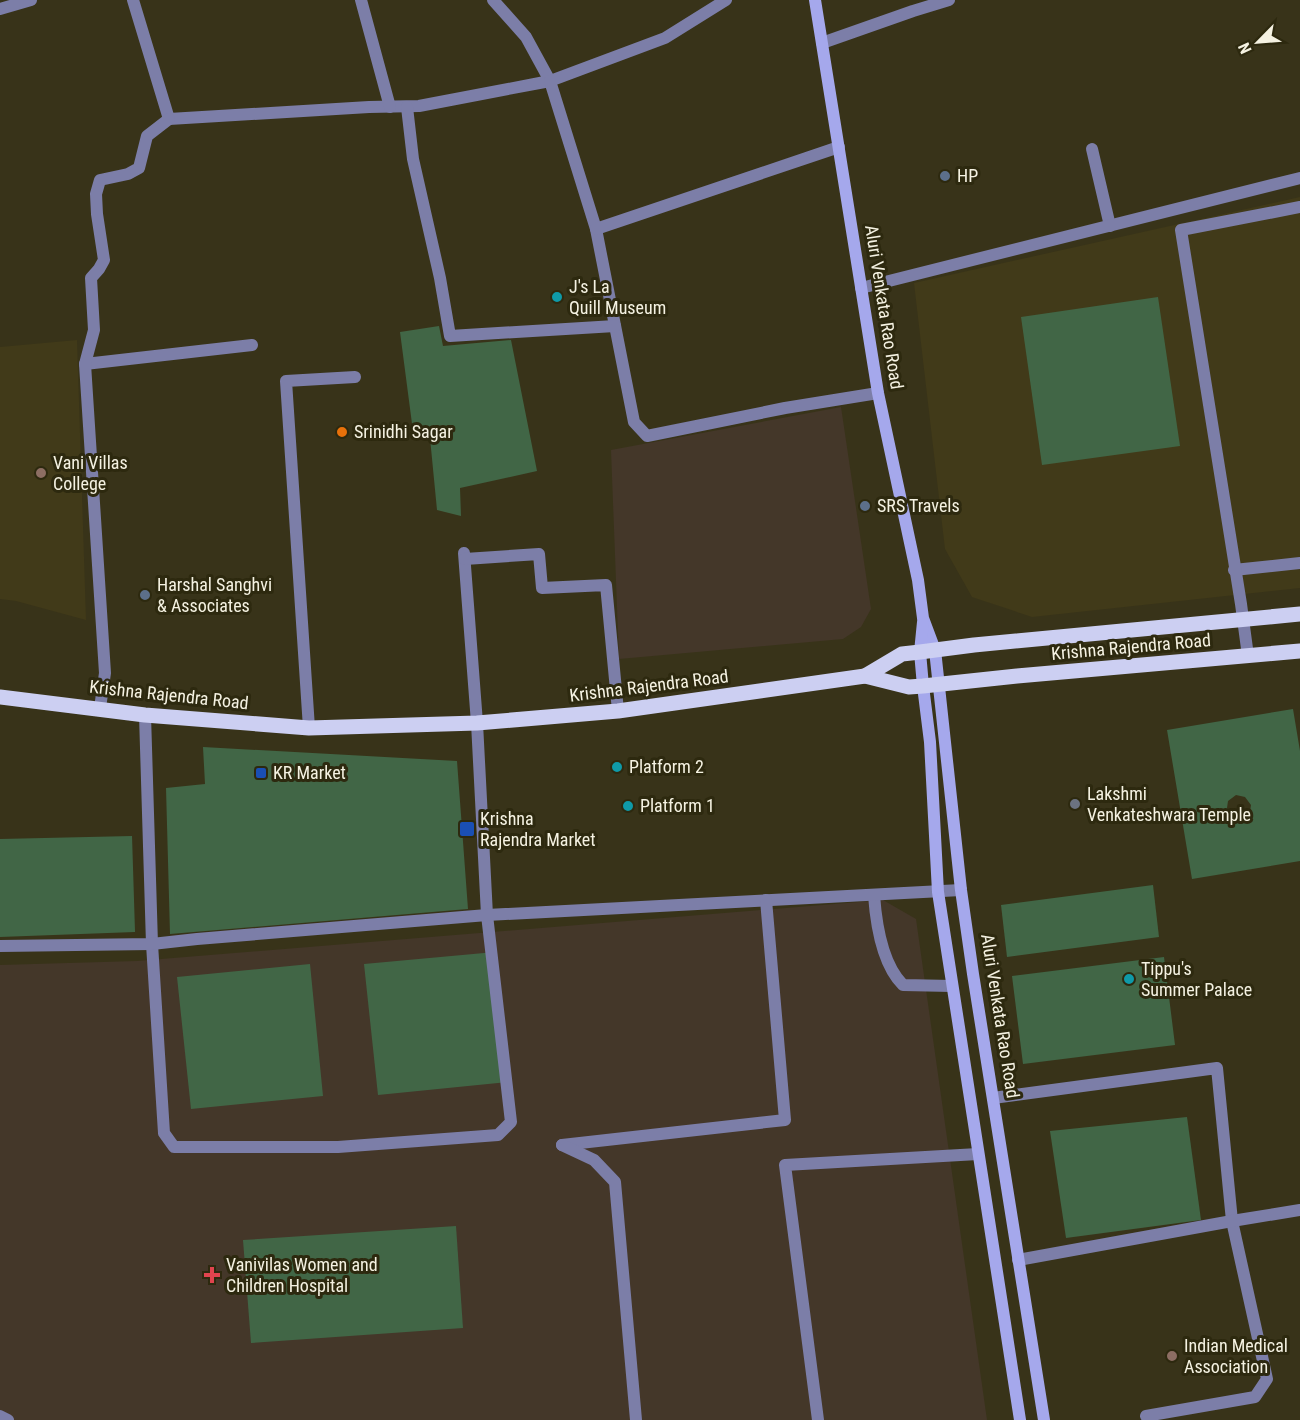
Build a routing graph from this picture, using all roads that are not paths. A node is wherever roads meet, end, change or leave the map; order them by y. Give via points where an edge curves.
1 (31, 0) edge
2 (133, 0) edge
3 (360, 0) edge
4 (493, 0) edge
5 (726, 0) edge
6 (815, 0) edge
7 (949, 0) edge
8 (0, 9) edge
9 (822, 43) junction
10 (550, 81) junction
11 (407, 106) junction
12 (390, 107) junction
13 (169, 118) junction
14 (839, 147) junction
15 (1092, 148) dead end
16 (1300, 178) edge
17 (1300, 207) edge
18 (1110, 226) junction
19 (596, 229) junction
20 (861, 288) junction
21 (615, 326) junction
22 (252, 345) dead end
23 (85, 364) junction
24 (355, 377) dead end
25 (878, 393) junction
26 (1300, 563) edge
27 (1234, 570) junction
28 (1300, 614) edge
29 (1243, 620) junction
30 (928, 651) junction
31 (1300, 651) edge
32 (1248, 656) junction
33 (865, 676) junction
34 (940, 684) junction
35 (922, 686) junction
36 (0, 697) edge
37 (100, 708) junction
38 (618, 711) junction
39 (145, 715) junction
40 (477, 723) junction
41 (309, 728) junction
42 (961, 890) junction
43 (938, 892) junction
44 (874, 895) junction
45 (766, 900) junction
46 (487, 915) junction
47 (152, 944) junction
48 (0, 946) edge
49 (952, 986) junction
50 (993, 1098) junction
51 (978, 1154) junction
52 (1300, 1210) edge
53 (1232, 1221) junction
54 (1018, 1260) junction
55 (0, 1416) edge
56 (1146, 1416) dead end
57 (8, 1420) edge
58 (636, 1420) edge
59 (818, 1420) edge
60 (1020, 1420) edge
61 (1044, 1420) edge

1 - 8 street
2 - 13 street
3 - 12 street
4 - 10 street via 526,37
5 - 10 street via 665,38
6 - 9 main road, Aluri Venkata Rao Road
7 - 9 street
9 - 14 main road, Aluri Venkata Rao Road
10 - 11 street
10 - 19 street
11 - 12 street
11 - 21 street via 413,159 450,336
12 - 13 street
13 - 23 street via 147,136 139,168 100,180 97,214 104,260 91,278 94,330
14 - 19 street
14 - 20 main road, Aluri Venkata Rao Road
15 - 18 street
16 - 18 street
17 - 27 street via 1181,230
18 - 20 street
19 - 21 street
20 - 25 main road, Aluri Venkata Rao Road
21 - 25 street via 634,422 647,436
22 - 23 street
23 - 37 street via 105,673
24 - 41 street via 286,381
25 - 30 main road, Aluri Venkata Rao Road via 918,580
26 - 27 street
27 - 29 street
28 - 29 main road, Krishna Rajendra Road
29 - 30 main road, Krishna Rajendra Road
29 - 32 street
30 - 33 main road via 902,654
30 - 34 main road, Aluri Venkata Rao Road
30 - 35 main road, Aluri Venkata Rao Road
31 - 32 main road, Krishna Rajendra Road
32 - 34 main road, Krishna Rajendra Road
33 - 35 main road, Krishna Rajendra Road via 909,687
33 - 38 main road, Krishna Rajendra Road
34 - 35 main road, Krishna Rajendra Road
34 - 42 main road, Aluri Venkata Rao Road
35 - 43 main road, Aluri Venkata Rao Road via 930,742
36 - 37 main road, Krishna Rajendra Road
37 - 39 main road, Krishna Rajendra Road
38 - 40 main road, Krishna Rajendra Road
38 - 40 street via 606,585 542,588 539,554 464,556
39 - 41 main road, Krishna Rajendra Road
39 - 47 street
40 - 41 main road, Krishna Rajendra Road
40 - 46 street
42 - 43 street
42 - 50 main road, Aluri Venkata Rao Road
43 - 44 street
43 - 49 main road
44 - 45 street
44 - 49 street via 876,919 894,977 903,985
45 - 46 street
45 - 58 street via 785,1120 562,1145 594,1160 615,1182
46 - 47 street
46 - 47 street via 511,1122 498,1135 338,1147 174,1146 164,1133
47 - 48 street
49 - 51 main road
50 - 53 street via 1217,1068
50 - 54 main road, Aluri Venkata Rao Road
51 - 59 street via 785,1165
51 - 60 main road
52 - 53 street
53 - 54 street
53 - 56 street via 1267,1379 1255,1397
54 - 61 main road, Aluri Venkata Rao Road
55 - 57 street

